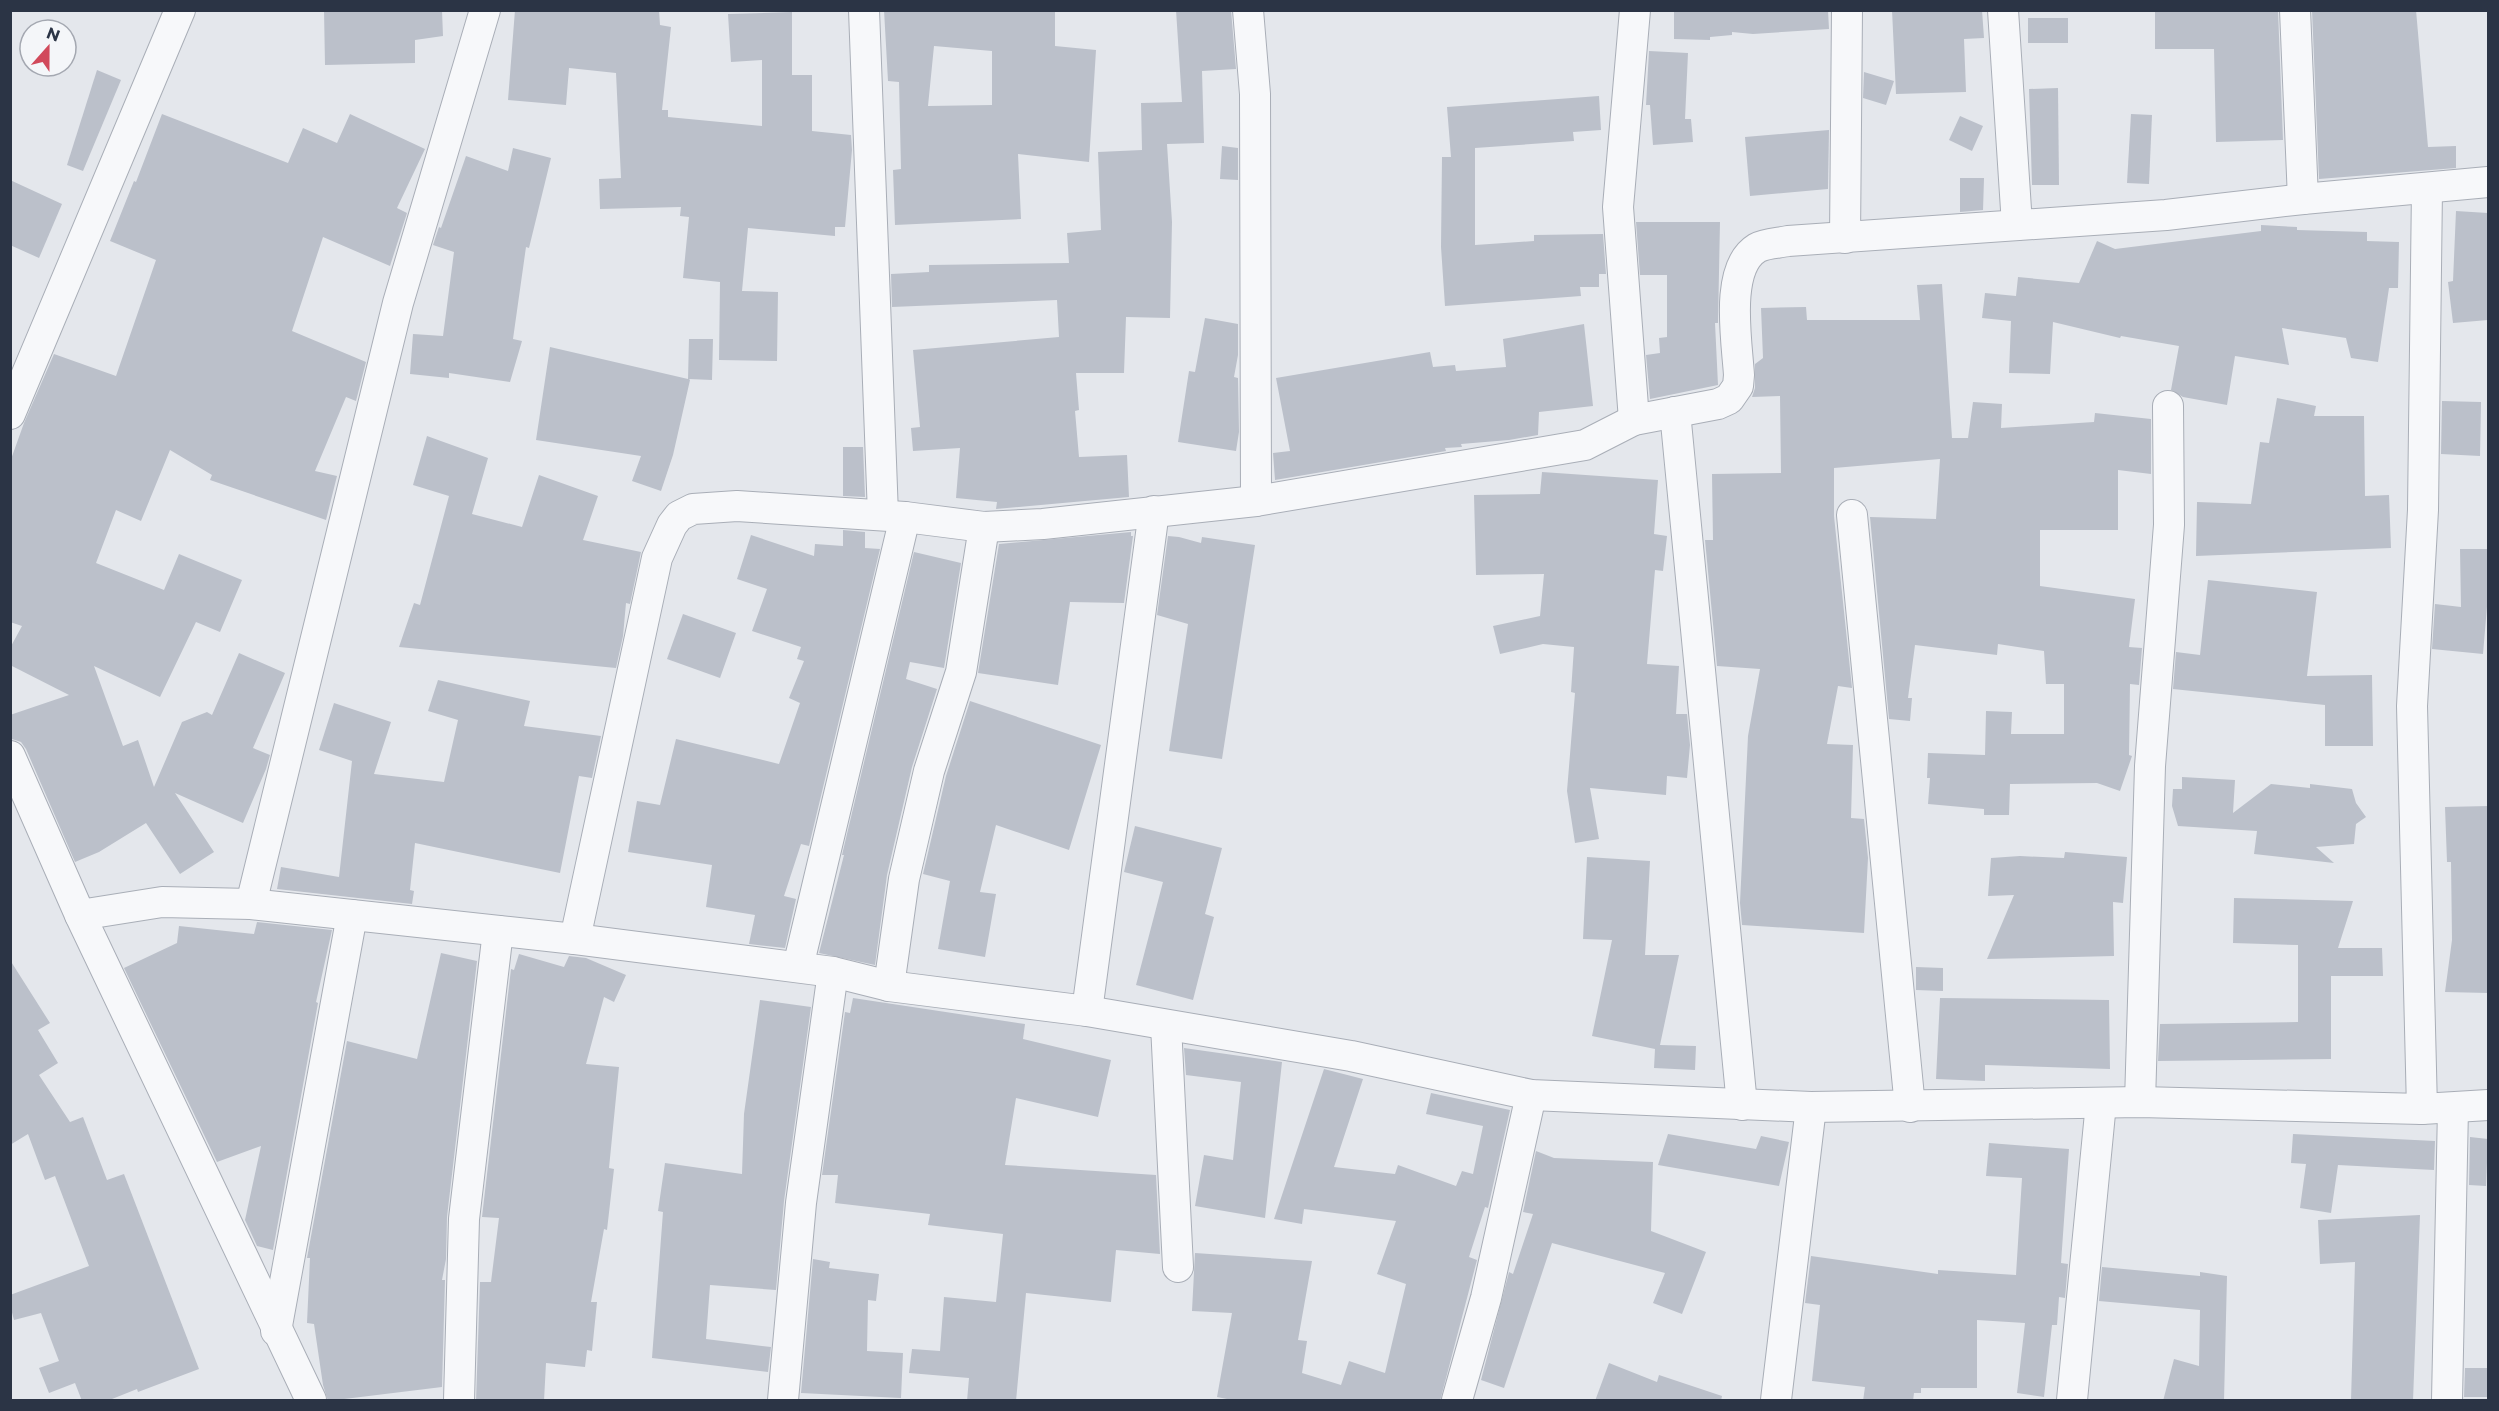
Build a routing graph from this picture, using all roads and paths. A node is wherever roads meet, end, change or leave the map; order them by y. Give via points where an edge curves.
1 (180, 10) edge
2 (485, 10) edge
3 (864, 10) edge
4 (1248, 10) edge
5 (1635, 10) edge
6 (1847, 10) edge
7 (2003, 10) edge
8 (2295, 10) edge
9 (2488, 182) edge
10 (2427, 188) junction
11 (2303, 198) junction
12 (2017, 225) junction
13 (1845, 238) junction
14 (2168, 406) dead end
15 (1675, 412) junction
16 (10, 414) edge
17 (1634, 420) junction
18 (1256, 501) junction
19 (1154, 511) junction
20 (1852, 515) dead end
21 (894, 516) junction
22 (984, 527) junction
23 (10, 756) edge
24 (251, 904) junction
25 (80, 915) junction
26 (352, 915) junction
27 (498, 931) junction
28 (575, 939) junction
29 (798, 967) junction
30 (833, 972) junction
31 (889, 986) junction
32 (1088, 1011) junction
33 (1166, 1024) junction
34 (1531, 1095) junction
35 (2140, 1102) junction
36 (2101, 1103) junction
37 (1742, 1105) junction
38 (2488, 1105) edge
39 (1810, 1107) junction
40 (1910, 1107) junction
41 (2453, 1108) junction
42 (2422, 1109) junction
43 (1178, 1268) dead end
44 (276, 1331) junction
45 (311, 1401) edge
46 (459, 1401) edge
47 (783, 1401) edge
48 (1456, 1401) edge
49 (1776, 1401) edge
50 (2072, 1401) edge
51 (2447, 1401) edge

1 - 16 street
2 - 24 street via 398,303
3 - 21 street
4 - 18 street via 1255,94
5 - 17 street via 1618,207
6 - 13 street
7 - 12 street
8 - 11 street
9 - 10 street
10 - 11 street
10 - 42 street via 2423,510 2412,705
11 - 12 street via 2166,215
12 - 13 street
13 - 15 street via 1760,246 1746,258 1736,289 1738,386 1729,399 1718,404
14 - 35 street via 2169,525 2150,766
15 - 17 street
15 - 37 street
17 - 18 street via 1586,445
18 - 19 street
19 - 22 street
19 - 32 street
20 - 40 street
21 - 22 street
21 - 28 street via 737,506 693,509 672,525 657,558
21 - 29 street
22 - 31 street via 961,672 929,771 904,879
23 - 25 street
24 - 25 street via 162,902
24 - 26 street
25 - 44 street
26 - 27 street
26 - 44 street
27 - 28 street
27 - 46 street via 464,1219
28 - 29 street
29 - 30 street
30 - 31 street
30 - 47 street via 801,1203
31 - 32 street
32 - 33 street
33 - 34 street via 1352,1056
33 - 43 street
34 - 37 street
34 - 48 street via 1486,1298
35 - 36 street
35 - 42 street
36 - 40 street
36 - 50 street
37 - 39 street
38 - 41 street
39 - 40 street
39 - 49 street
41 - 42 street
41 - 51 street
44 - 45 street

